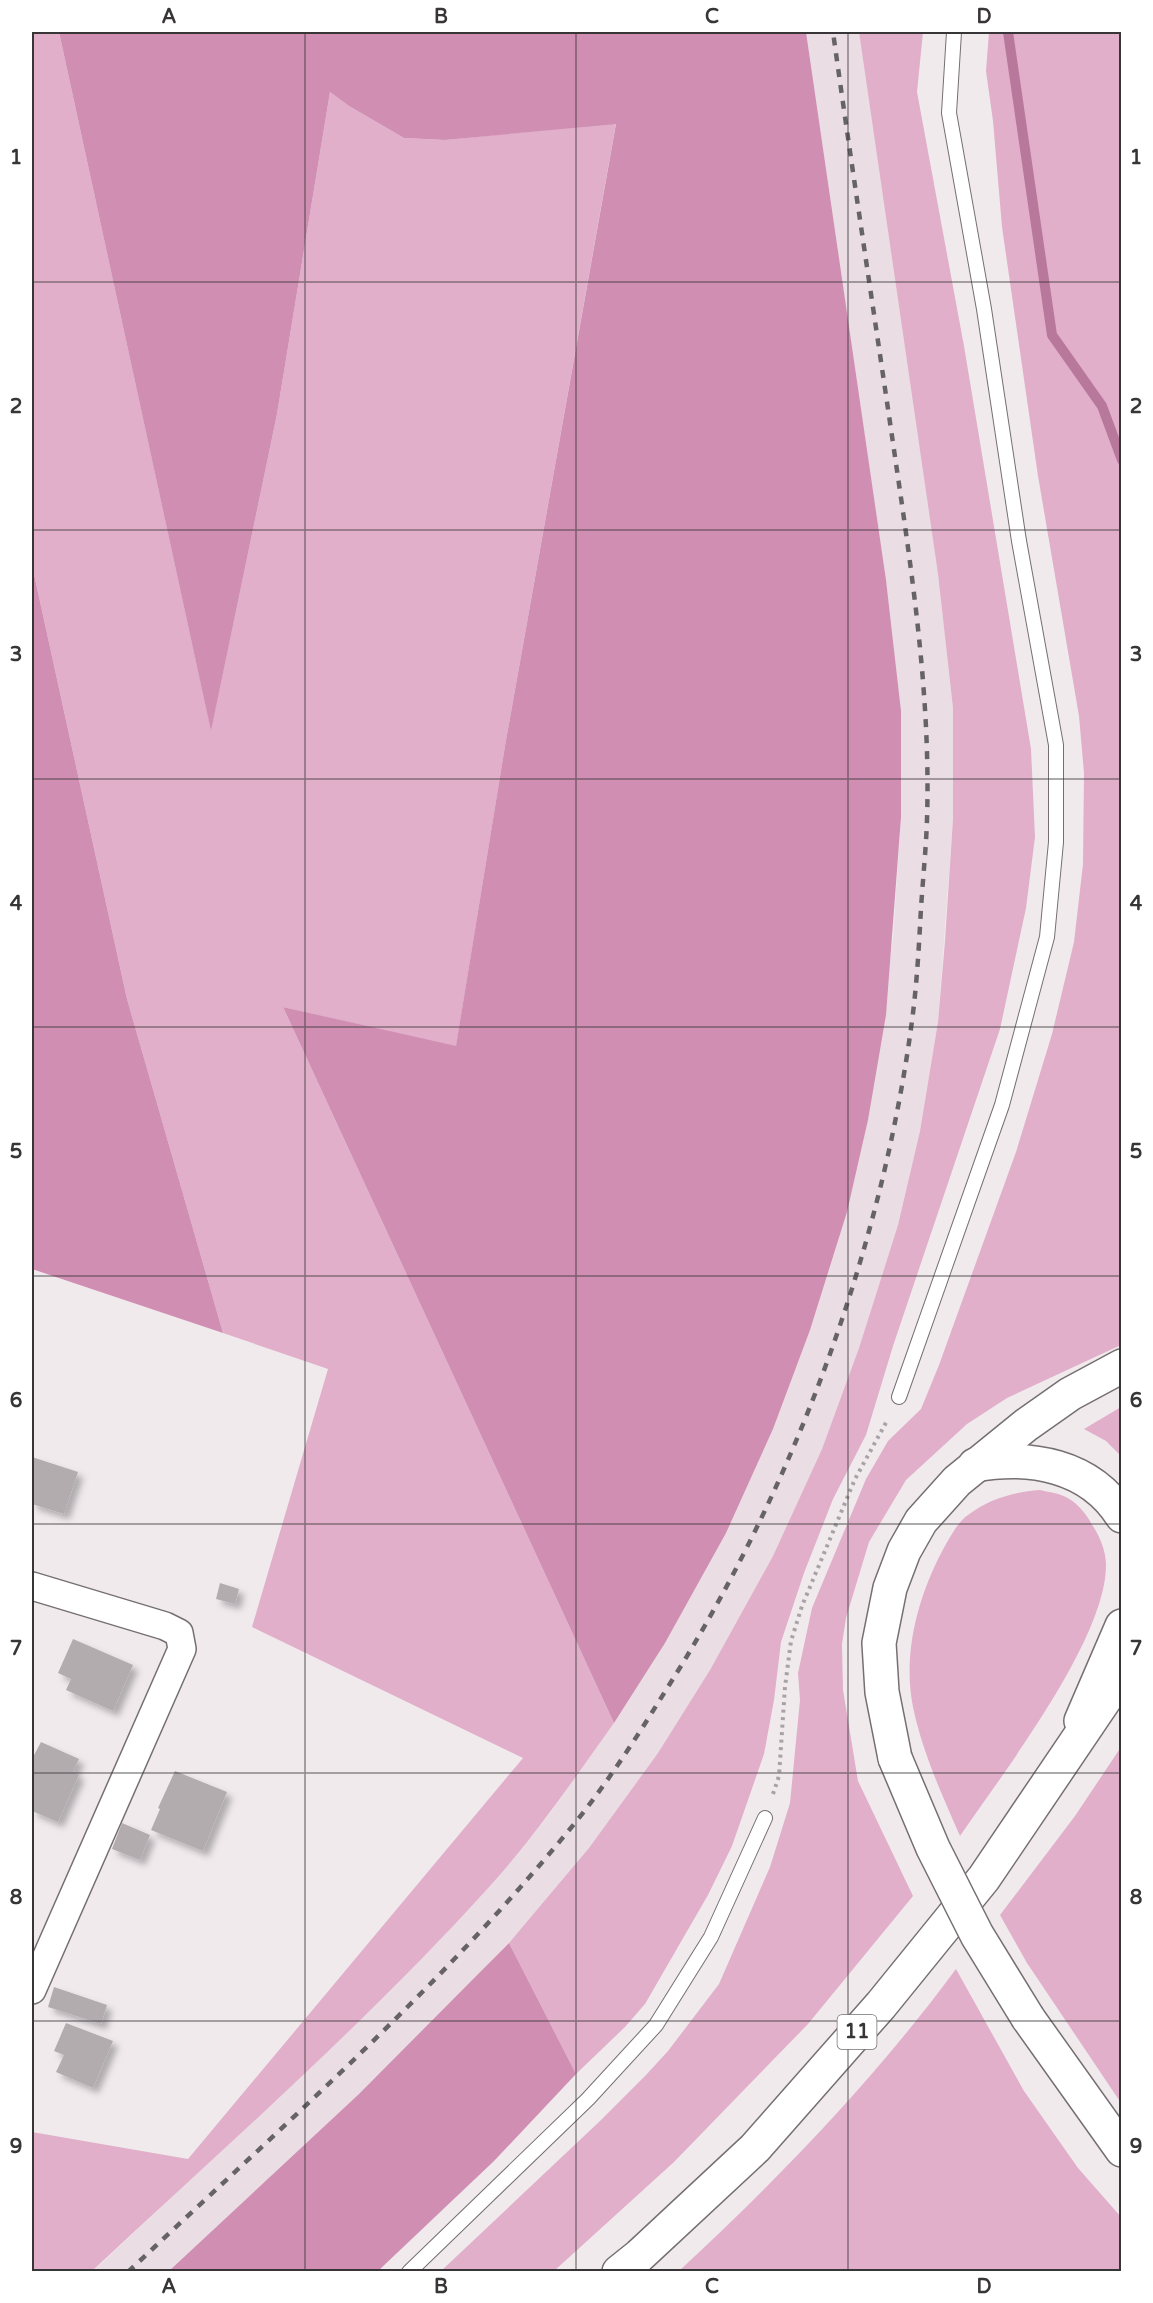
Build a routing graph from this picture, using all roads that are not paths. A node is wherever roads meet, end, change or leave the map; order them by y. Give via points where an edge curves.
1 (954, 32) edge
2 (1122, 1366) edge
3 (899, 1397) road end
4 (975, 1465) junction
5 (1122, 1516) edge
6 (32, 1586) edge
7 (1122, 1626) edge
8 (1122, 1674) edge
9 (1063, 1763) junction
10 (765, 1818) road end
11 (32, 1990) edge
12 (1122, 2150) edge
13 (409, 2271) edge
14 (618, 2271) edge

1 - 3 lane via 949,113 1056,746 1056,842 1047,937 1002,1105
2 - 4 main road via 1070,1394
4 - 5 main road via 1015,1460 1059,1467 1099,1489
4 - 12 main road, bridge via 921,1521 890,1588 879,1643 886,1719 895,1758 933,1848 977,1935 1028,2018
6 - 11 street via 165,1626 179,1633 182,1649
7 - 9 main road
8 - 9 main road, 11
9 - 14 main road, 11 via 984,1878 881,2006 755,2148
10 - 13 lane via 711,1937 656,2025 588,2099

